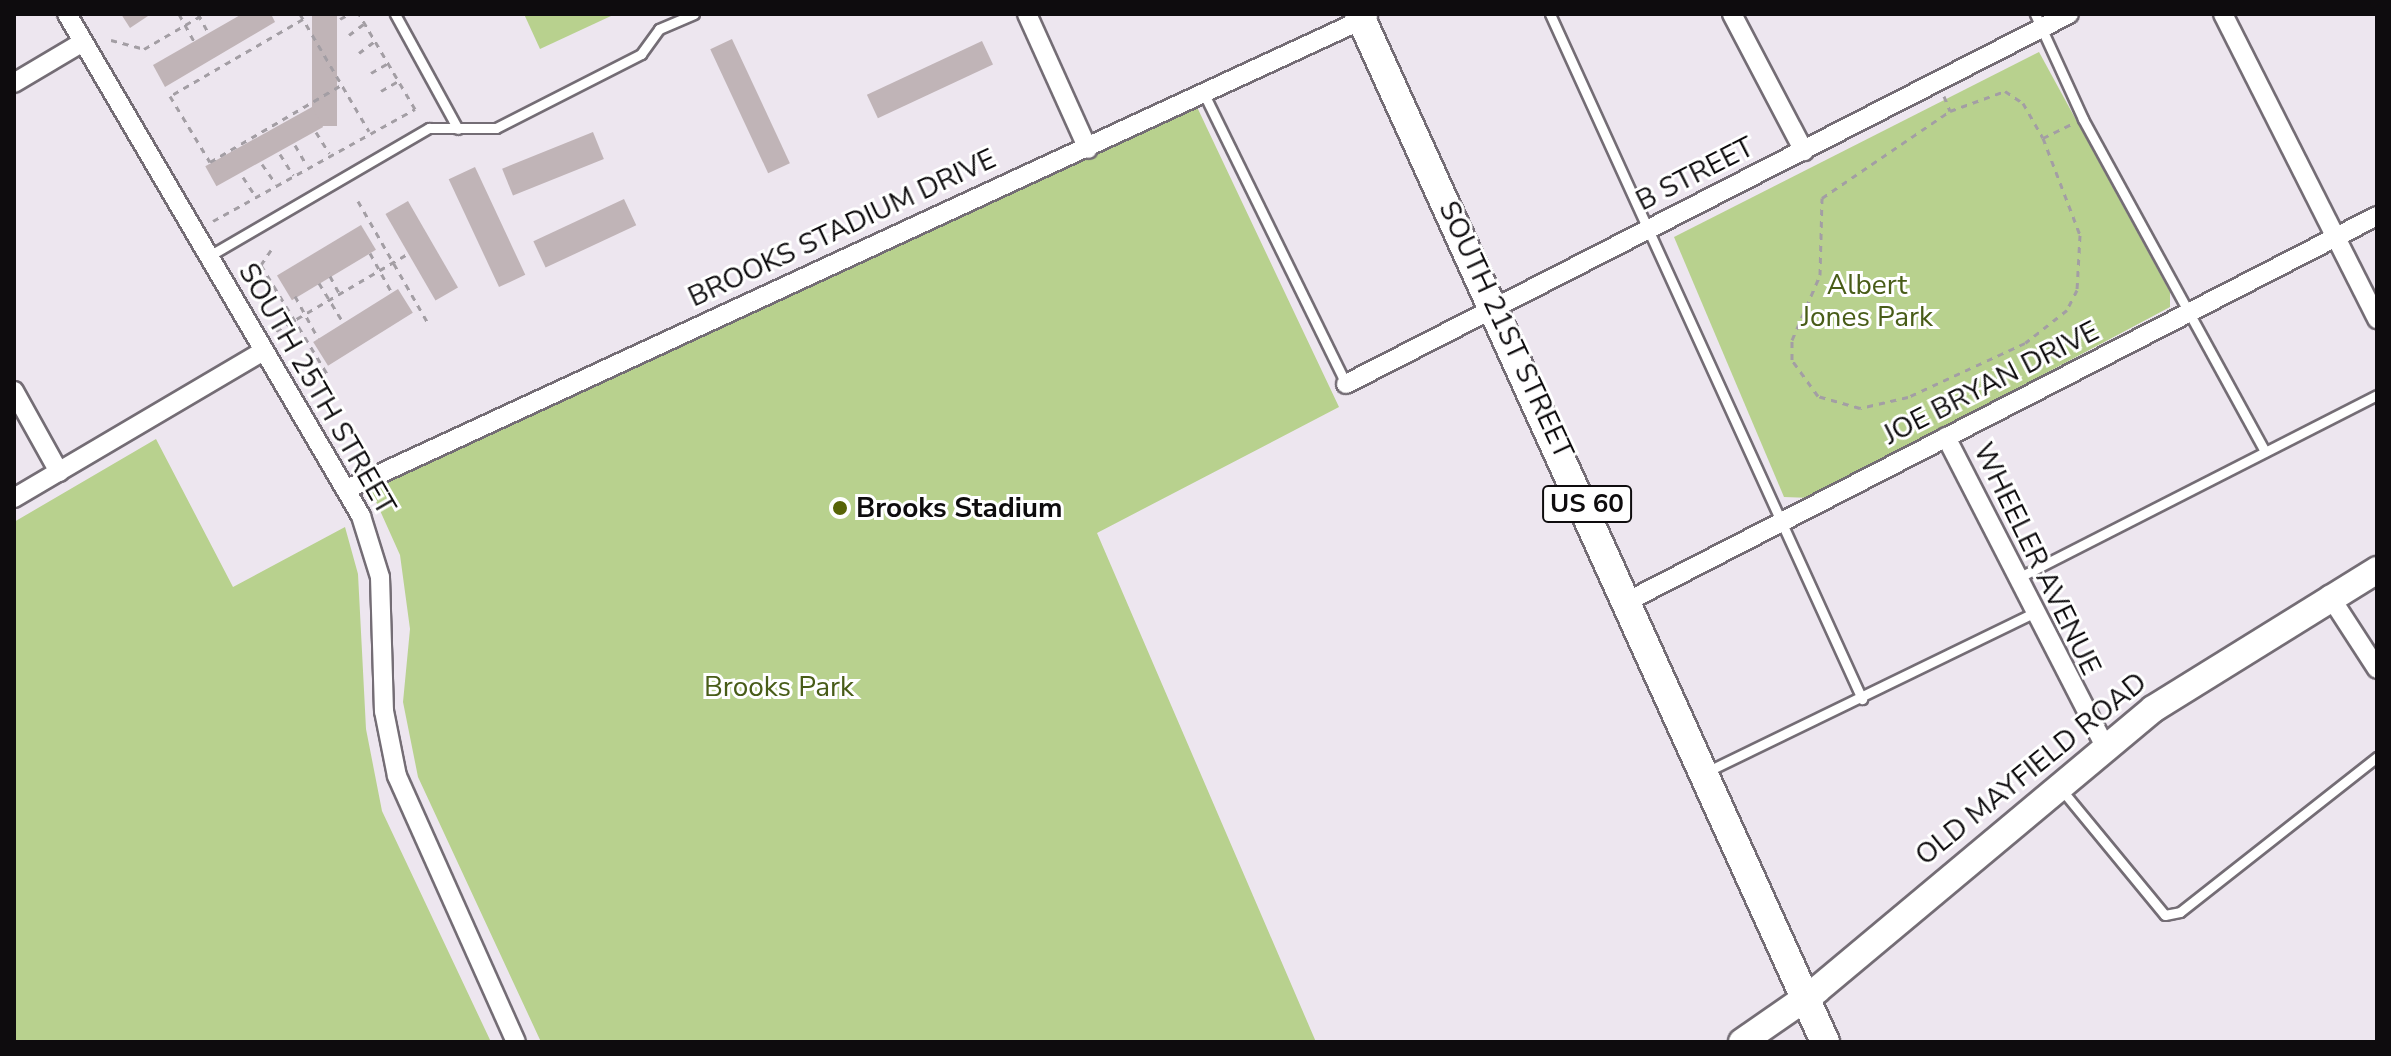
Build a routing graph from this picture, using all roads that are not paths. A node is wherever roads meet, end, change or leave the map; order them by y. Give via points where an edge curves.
1 (67, 14) edge
2 (395, 14) edge
3 (694, 14) edge
4 (1027, 14) edge
5 (1550, 14) edge
6 (1732, 14) edge
7 (2069, 14) edge
8 (2223, 14) edge
9 (1364, 16) edge
10 (2038, 21) edge
11 (83, 42) junction
12 (14, 83) edge
13 (1204, 94) junction
14 (458, 129) junction
15 (1088, 149) junction
16 (1804, 151) junction
17 (2377, 216) edge
18 (1653, 227) junction
19 (2337, 237) junction
20 (209, 256) junction
21 (1496, 306) junction
22 (2189, 312) junction
23 (2377, 319) edge
24 (264, 351) junction
25 (1346, 384) joint
26 (14, 391) edge
27 (2377, 395) edge
28 (1946, 437) junction
29 (2265, 452) junction
30 (59, 472) junction
31 (347, 489) junction
32 (14, 498) edge
33 (1787, 520) junction
34 (2377, 570) edge
35 (2016, 579) junction
36 (2329, 595) junction
37 (1630, 600) junction
38 (2033, 613) junction
39 (2377, 669) edge
40 (1862, 699) junction
41 (2105, 746) junction
42 (2377, 757) edge
43 (1706, 772) junction
44 (2057, 783) junction
45 (1805, 998) junction
46 (516, 1042) edge
47 (1742, 1042) edge
48 (1825, 1042) edge

1 - 11 street, SOUTH 25TH STREET
2 - 14 lane
3 - 14 lane via 659,29 641,54 496,128
4 - 15 street
5 - 18 lane
6 - 16 street
7 - 10 street, B STREET
8 - 19 street
9 - 13 street, BROOKS STADIUM DRIVE
9 - 21 main road, SOUTH 21ST STREET / US 60
10 - 16 street, B STREET
10 - 22 lane via 2083,119
11 - 12 street
11 - 20 street, SOUTH 25TH STREET
13 - 15 street, BROOKS STADIUM DRIVE
13 - 25 lane
14 - 20 lane via 429,128
15 - 31 street, BROOKS STADIUM DRIVE
16 - 18 street, B STREET
17 - 19 street, JOE BRYAN DRIVE
18 - 21 street, B STREET
18 - 33 lane
19 - 22 street, JOE BRYAN DRIVE
19 - 23 street
20 - 24 street, SOUTH 25TH STREET
21 - 25 street, B STREET
21 - 37 main road, SOUTH 21ST STREET / US 60
22 - 28 street, JOE BRYAN DRIVE
22 - 29 lane
24 - 30 street
24 - 31 street, SOUTH 25TH STREET
26 - 30 street
27 - 29 lane
28 - 33 street, JOE BRYAN DRIVE
28 - 35 street, WHEELER AVENUE
29 - 35 lane
30 - 32 street
31 - 46 street, SOUTH 25TH STREET via 380,577 384,711 397,776
33 - 37 street, JOE BRYAN DRIVE
33 - 40 lane
34 - 36 street, OLD MAYFIELD ROAD
35 - 38 street, WHEELER AVENUE
36 - 39 street
36 - 41 street, OLD MAYFIELD ROAD
37 - 43 main road, SOUTH 21ST STREET / US 60
38 - 40 lane
38 - 41 street, WHEELER AVENUE
40 - 43 lane
41 - 44 street, OLD MAYFIELD ROAD
42 - 44 lane via 2180,912 2165,915
43 - 45 main road, SOUTH 21ST STREET / US 60
44 - 45 street, OLD MAYFIELD ROAD
45 - 47 street, OLD MAYFIELD ROAD
45 - 48 main road, US 60

